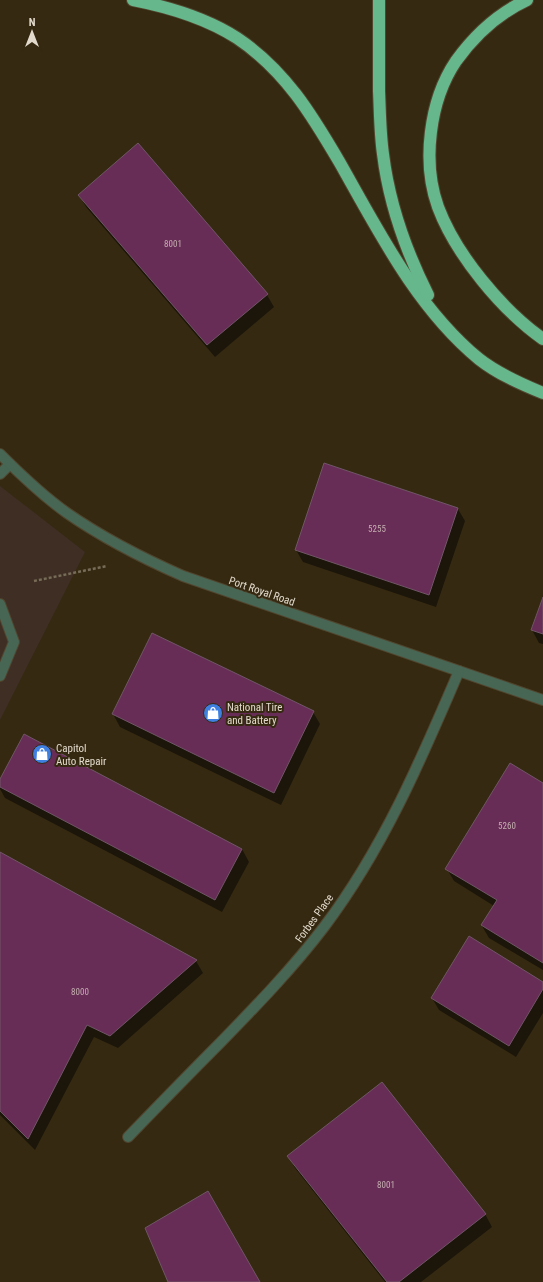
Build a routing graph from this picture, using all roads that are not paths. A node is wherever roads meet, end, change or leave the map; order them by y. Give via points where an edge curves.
1 (133, 0) edge
2 (379, 0) edge
3 (527, 0) edge
4 (455, 336) junction
5 (543, 339) edge
6 (543, 393) edge
7 (0, 454) edge
8 (10, 464) junction
9 (0, 474) edge
10 (0, 604) edge
11 (459, 671) junction
12 (0, 676) edge
13 (543, 700) edge
14 (128, 1137) dead end

1 - 4 highway via 163,6 210,23 237,39 266,62 293,89 316,123 395,258 420,295
2 - 4 highway via 380,126 387,178 416,272 431,301
3 - 5 highway via 486,28 455,62 435,109 431,133 431,180 449,232 483,281 505,306
4 - 6 highway via 480,360 511,379
7 - 8 street, Port Royal Road
8 - 9 street
8 - 11 street, Port Royal Road via 66,512 106,538 151,562 183,576
10 - 12 street via 14,642
11 - 13 street, Port Royal Road
11 - 14 street, Forbes Place via 398,808 368,861 325,926 271,990

